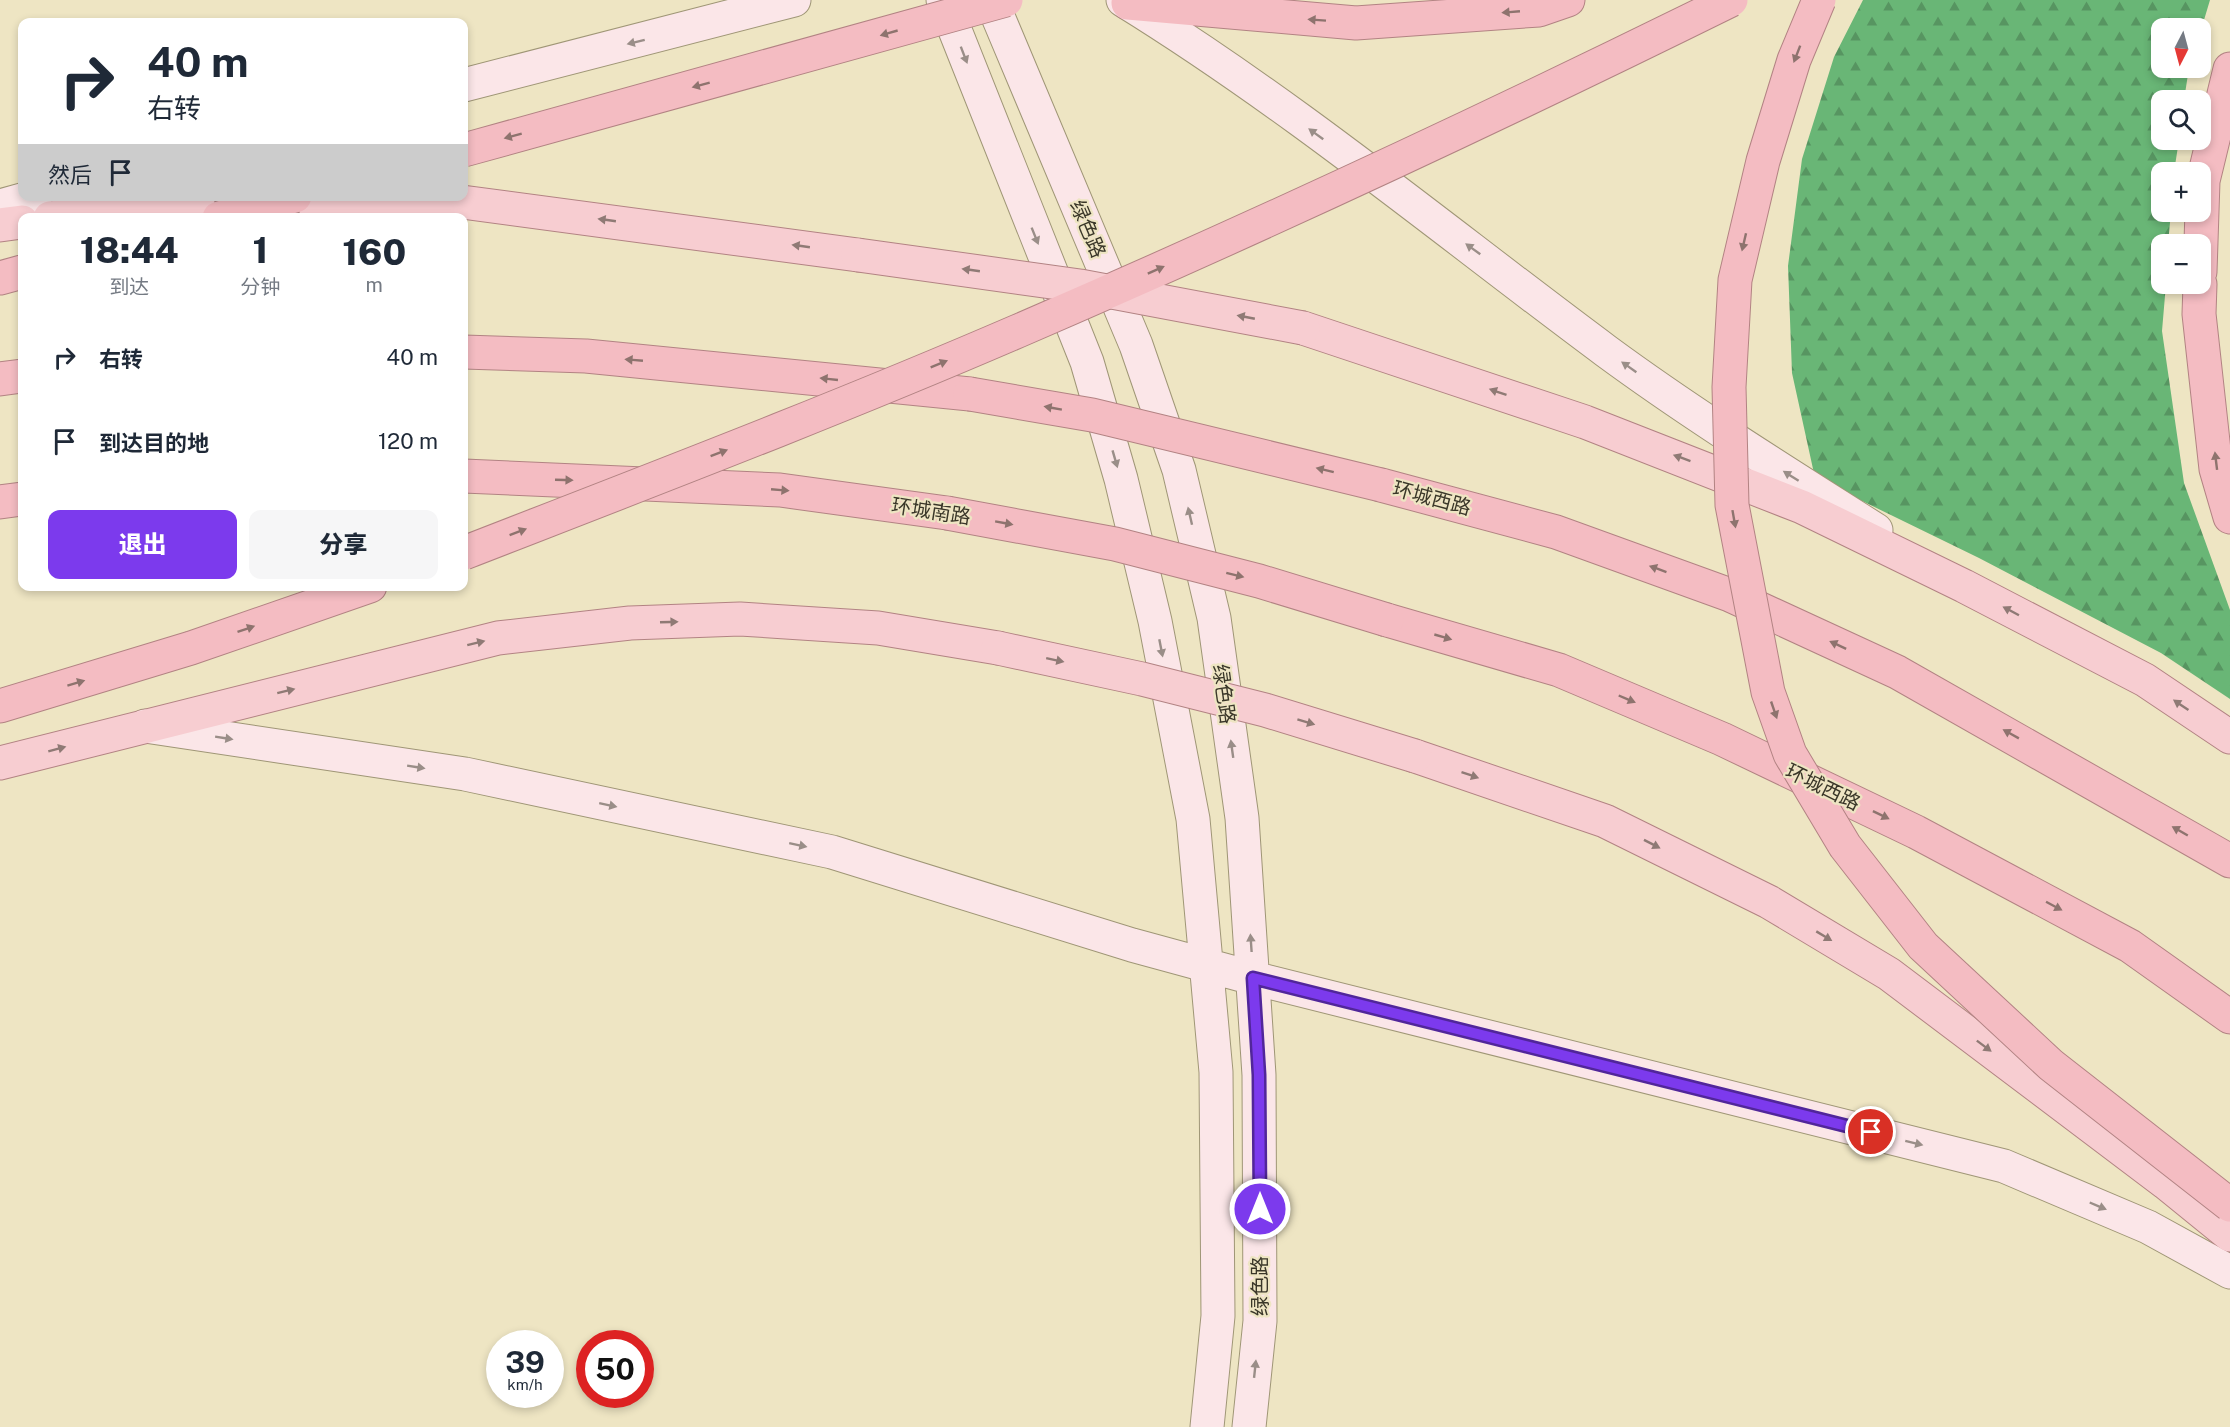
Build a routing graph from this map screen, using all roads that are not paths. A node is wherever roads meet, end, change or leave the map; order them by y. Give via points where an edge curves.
1 (794, 0) edge
2 (943, 0) edge
3 (991, 0) edge
4 (1006, 0) edge
5 (1568, 0) edge
6 (1731, 0) edge
7 (1819, 0) edge
8 (1126, 1) edge
9 (761, 6) edge
10 (2230, 69) edge
11 (468, 84) edge
12 (468, 149) edge
13 (18, 201) edge
14 (208, 201) edge
15 (278, 201) edge
16 (454, 201) edge
17 (0, 206) edge
18 (96, 213) edge
19 (236, 213) edge
20 (18, 223) edge
21 (0, 225) edge
22 (2201, 234) edge
23 (18, 273) edge
24 (0, 278) edge
25 (2200, 294) edge
26 (468, 352) edge
27 (18, 377) edge
28 (0, 379) edge
29 (468, 476) edge
30 (18, 500) edge
31 (0, 502) edge
32 (2230, 517) edge
33 (468, 551) edge
34 (1964, 586) junction
35 (356, 591) edge
36 (1387, 620) joint
37 (0, 706) edge
38 (145, 726) junction
39 (2230, 737) edge
40 (0, 763) edge
41 (2230, 861) edge
42 (1208, 965) junction
43 (1253, 978) junction
44 (2230, 1017) edge
45 (2230, 1205) edge
46 (2230, 1235) edge
47 (2230, 1272) edge
48 (1207, 1427) edge
49 (1249, 1427) edge

1 - 9 main road
2 -> 42 main road via 1087,362 1121,479 1155,621 1193,819
43 -> 3 main road, 绿色路 via 1242,818 1214,618 1179,470 1136,345
4 -> 12 highway, bridge
5 -> 8 highway via 1539,10 1356,23
33 -> 6 highway, bridge via 1017,331 1316,199
7 -> 45 highway, bridge via 1794,60 1763,161 1735,280 1729,387 1732,505 1768,693 1790,754 1845,846 1923,946 2051,1065
34 -> 8 main road via 1710,425 1255,88
9 -> 11 main road
10 - 22 highway via 2203,181
13 - 17 main road
14 -> 18 main road, bridge
15 - 19 highway, bridge
34 -> 16 main road, bridge via 1802,507 1693,462 1466,380 1303,328 1080,286
20 - 21 main road
23 - 24 highway
32 -> 25 highway via 2216,469
41 -> 26 highway, 环城西路, bridge via 1897,672 1730,595 1556,532 1381,484 1092,415 970,394 586,356
27 - 28 highway
29 -> 36 highway, 环城南路, bridge via 780,490 947,513 1115,544 1259,581
30 - 31 highway
39 -> 34 main road via 2145,680
37 -> 35 highway via 191,648
36 -> 44 highway, 环城西路 via 1559,670 1722,739 1916,832 2130,946
40 -> 38 main road
38 -> 42 main road via 465,774 832,852
38 -> 46 main road, bridge via 498,638 630,623 740,619 878,628 998,648 1265,710 1605,821 1769,903 1889,974
42 - 43 main road
42 - 48 main road via 1216,1072 1218,1316
43 -> 47 main road via 2004,1166 2148,1227
49 -> 43 main road, 绿色路 via 1260,1321 1259,1075

